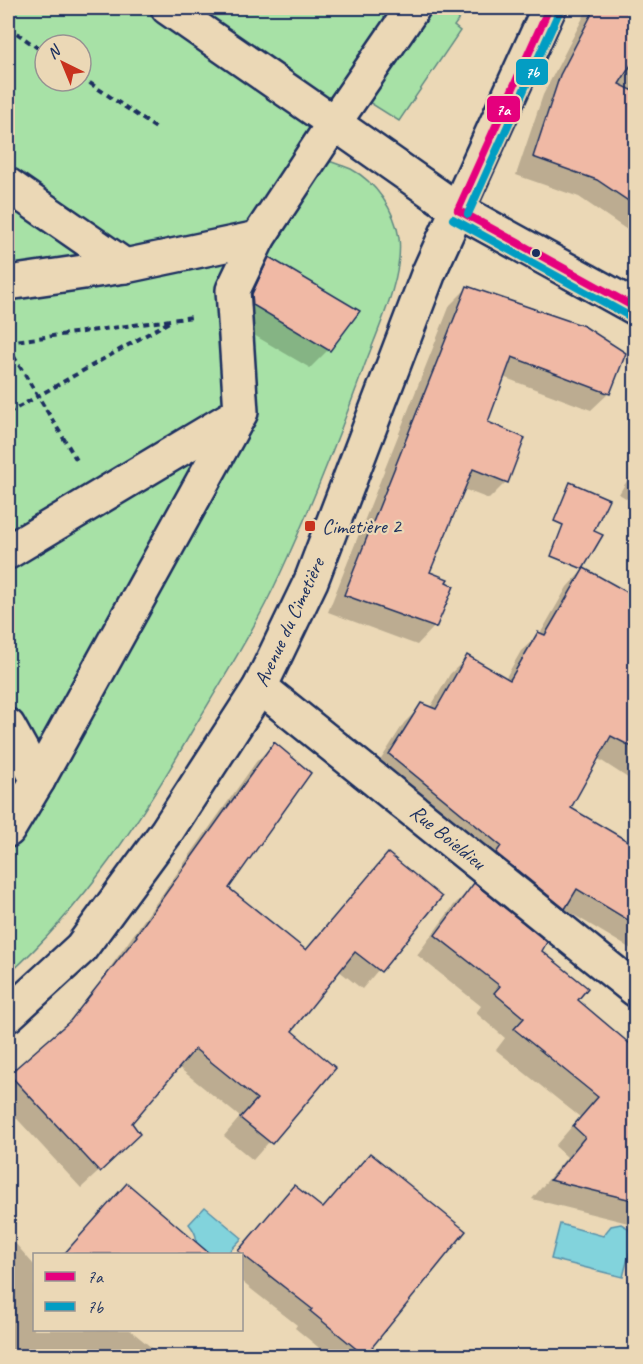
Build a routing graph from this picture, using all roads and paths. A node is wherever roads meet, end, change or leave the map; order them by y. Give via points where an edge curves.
1 (168, 8) edge
2 (413, 8) edge
3 (549, 8) edge
4 (8, 27) edge
5 (33, 44) edge
6 (93, 85) edge
7 (334, 123) junction
8 (156, 128) dead end
9 (8, 184) edge
10 (458, 210) junction
11 (258, 238) junction
12 (125, 266) junction
13 (8, 283) edge
14 (636, 308) edge
15 (235, 312) junction
16 (171, 320) junction
17 (8, 342) edge
18 (8, 347) edge
19 (37, 396) junction
20 (241, 412) junction
21 (8, 413) edge
22 (99, 497) junction
23 (8, 552) edge
24 (260, 687) junction
25 (8, 726) edge
26 (38, 780) junction
27 (8, 830) edge
28 (636, 990) edge
29 (8, 1015) edge

1 - 7 street
2 - 7 street
3 - 10 street, Avenue du Cimetière
4 - 5 path
6 - 8 path
7 - 10 street
7 - 11 street
9 - 12 street
10 - 14 street
10 - 24 street, Avenue du Cimetière via 429,272 310,582
11 - 12 street
11 - 15 street via 233,290
12 - 13 street
15 - 16 path
15 - 20 street
16 - 17 path
16 - 19 path
18 - 19 path
19 - 21 path
19 - 22 path
20 - 22 street
20 - 26 street
22 - 23 street
24 - 28 street, Rue Boieldieu
24 - 29 street, Avenue du Cimetière via 167,831 81,948
25 - 26 street
26 - 27 street

